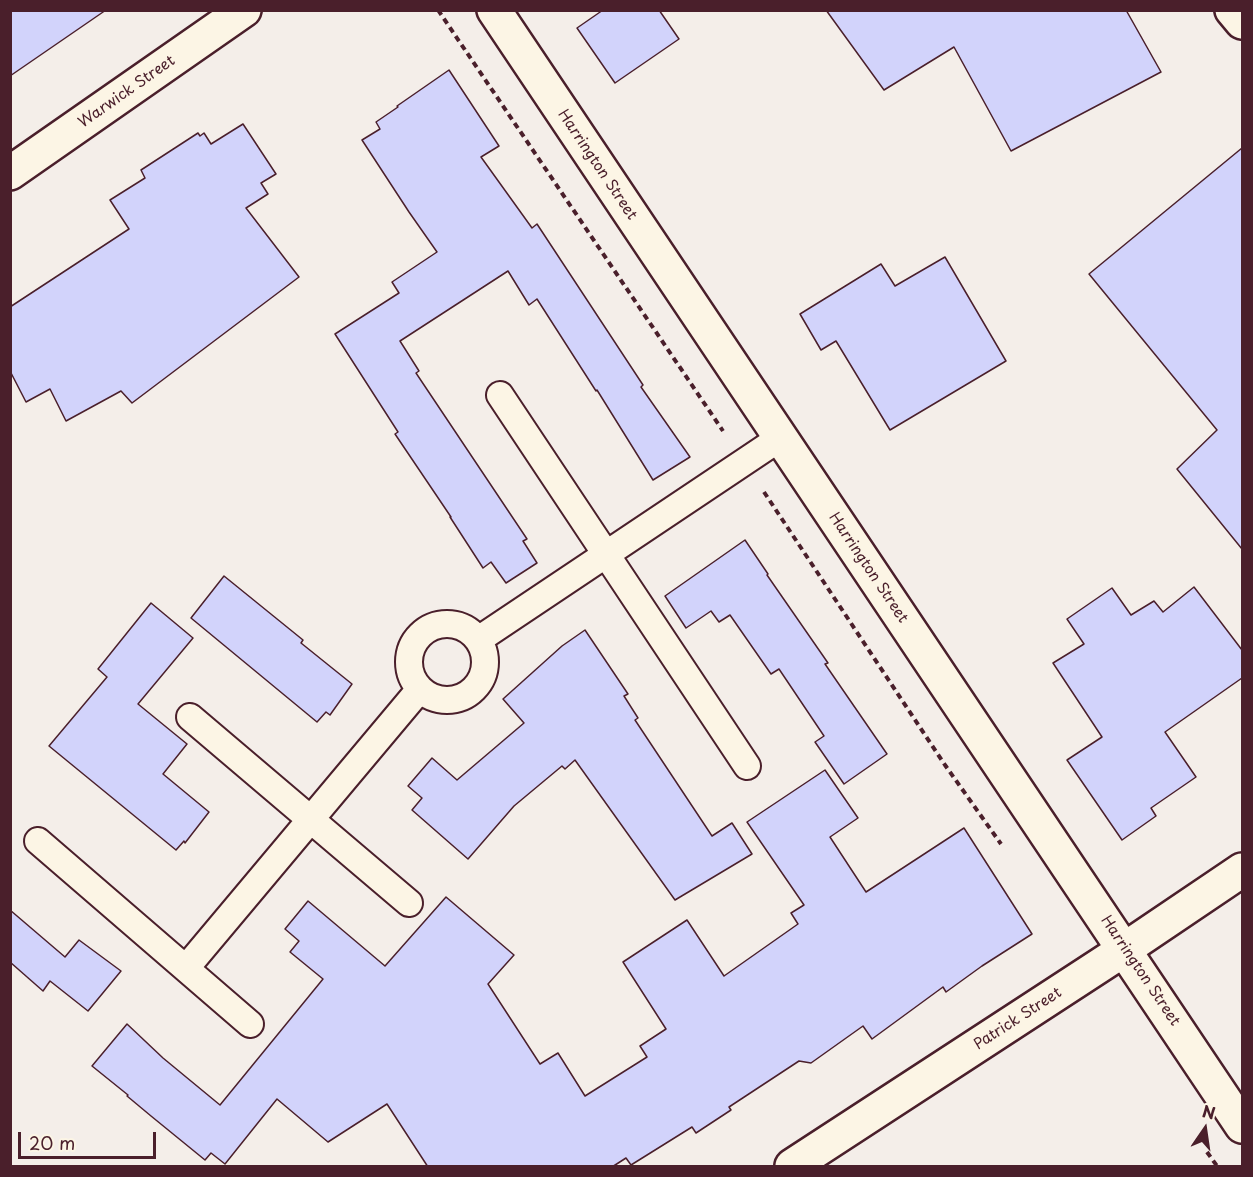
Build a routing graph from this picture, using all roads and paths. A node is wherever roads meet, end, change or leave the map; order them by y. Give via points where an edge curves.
1 (244, 10) edge
2 (438, 10) edge
3 (494, 10) edge
4 (1232, 10) edge
5 (1242, 22) edge
6 (10, 174) edge
7 (500, 395) dead end
8 (780, 438) junction
9 (744, 462) junction
10 (606, 554) junction
11 (478, 640) junction
12 (420, 689) junction
13 (190, 717) dead end
14 (747, 766) dead end
15 (310, 819) junction
16 (38, 841) dead end
17 (1005, 849) dead end
18 (1242, 870) edge
19 (409, 903) dead end
20 (1125, 949) junction
21 (186, 968) junction
22 (250, 1024) dead end
23 (1242, 1126) edge
24 (792, 1167) edge

1 - 6 main road, Warwick Street
2 - 9 path
3 - 8 main road, Harrington Street
4 - 5 main road
7 - 10 lane
8 - 9 lane
8 - 20 main road, Harrington Street
9 - 10 lane
9 - 17 path
10 - 11 lane
10 - 14 lane
11 - 12 lane via 485,664 476,686 454,699 430,696
11 - 12 lane via 469,631 445,624 422,633 409,654 409,667
12 - 15 lane
13 - 15 lane
15 - 19 lane
15 - 21 lane
16 - 21 lane
18 - 20 main road, Patrick Street
20 - 23 main road, Harrington Street
20 - 24 main road, Patrick Street
21 - 22 lane

